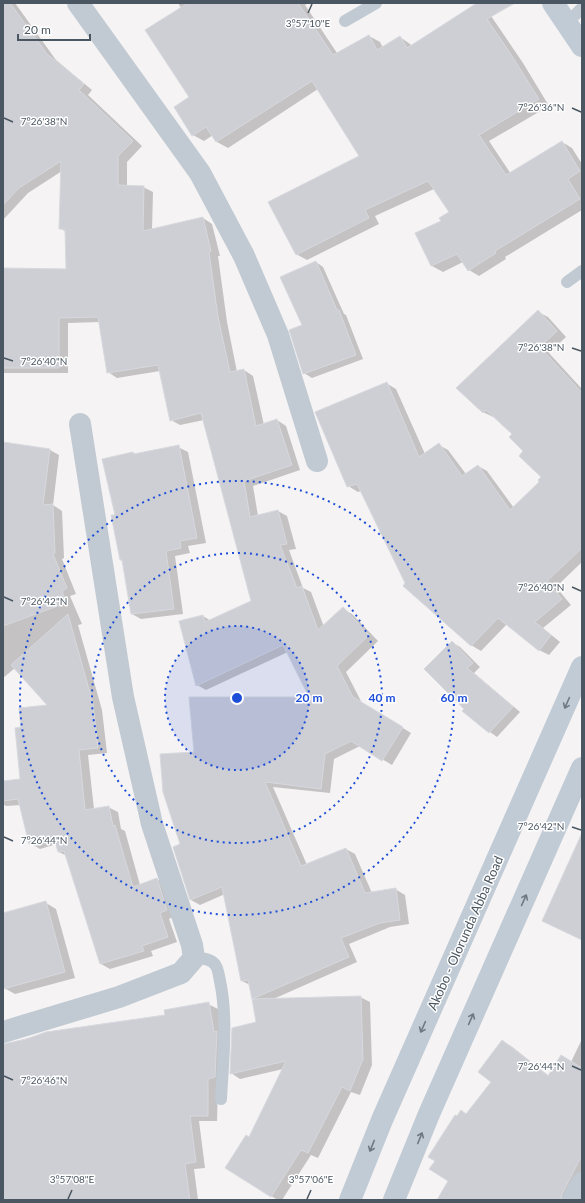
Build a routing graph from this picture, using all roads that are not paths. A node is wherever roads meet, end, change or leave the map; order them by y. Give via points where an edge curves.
1 (78, 3) edge
2 (376, 3) edge
3 (554, 3) edge
4 (582, 8) edge
5 (345, 21) dead end
6 (566, 24) junction
7 (582, 46) edge
8 (582, 271) edge
9 (567, 282) dead end
10 (80, 424) dead end
11 (316, 461) dead end
12 (582, 667) edge
13 (582, 768) edge
14 (194, 958) junction
15 (3, 1032) edge
16 (221, 1099) dead end
17 (582, 1183) edge
18 (350, 1200) edge
19 (394, 1200) edge
20 (573, 1200) edge

1 - 11 street via 200,173 244,256 278,334
2 - 5 lane
3 - 6 main road
4 - 6 lane
6 - 7 main road
8 - 9 lane
10 - 14 street via 123,697 152,824
12 -> 18 main road, Akobo - Olorunda Abba Road via 382,1120
19 -> 13 main road via 429,1114
14 - 15 street via 181,972 119,998
14 - 16 lane via 205,959 216,965 221,989 225,1021
17 - 20 street

